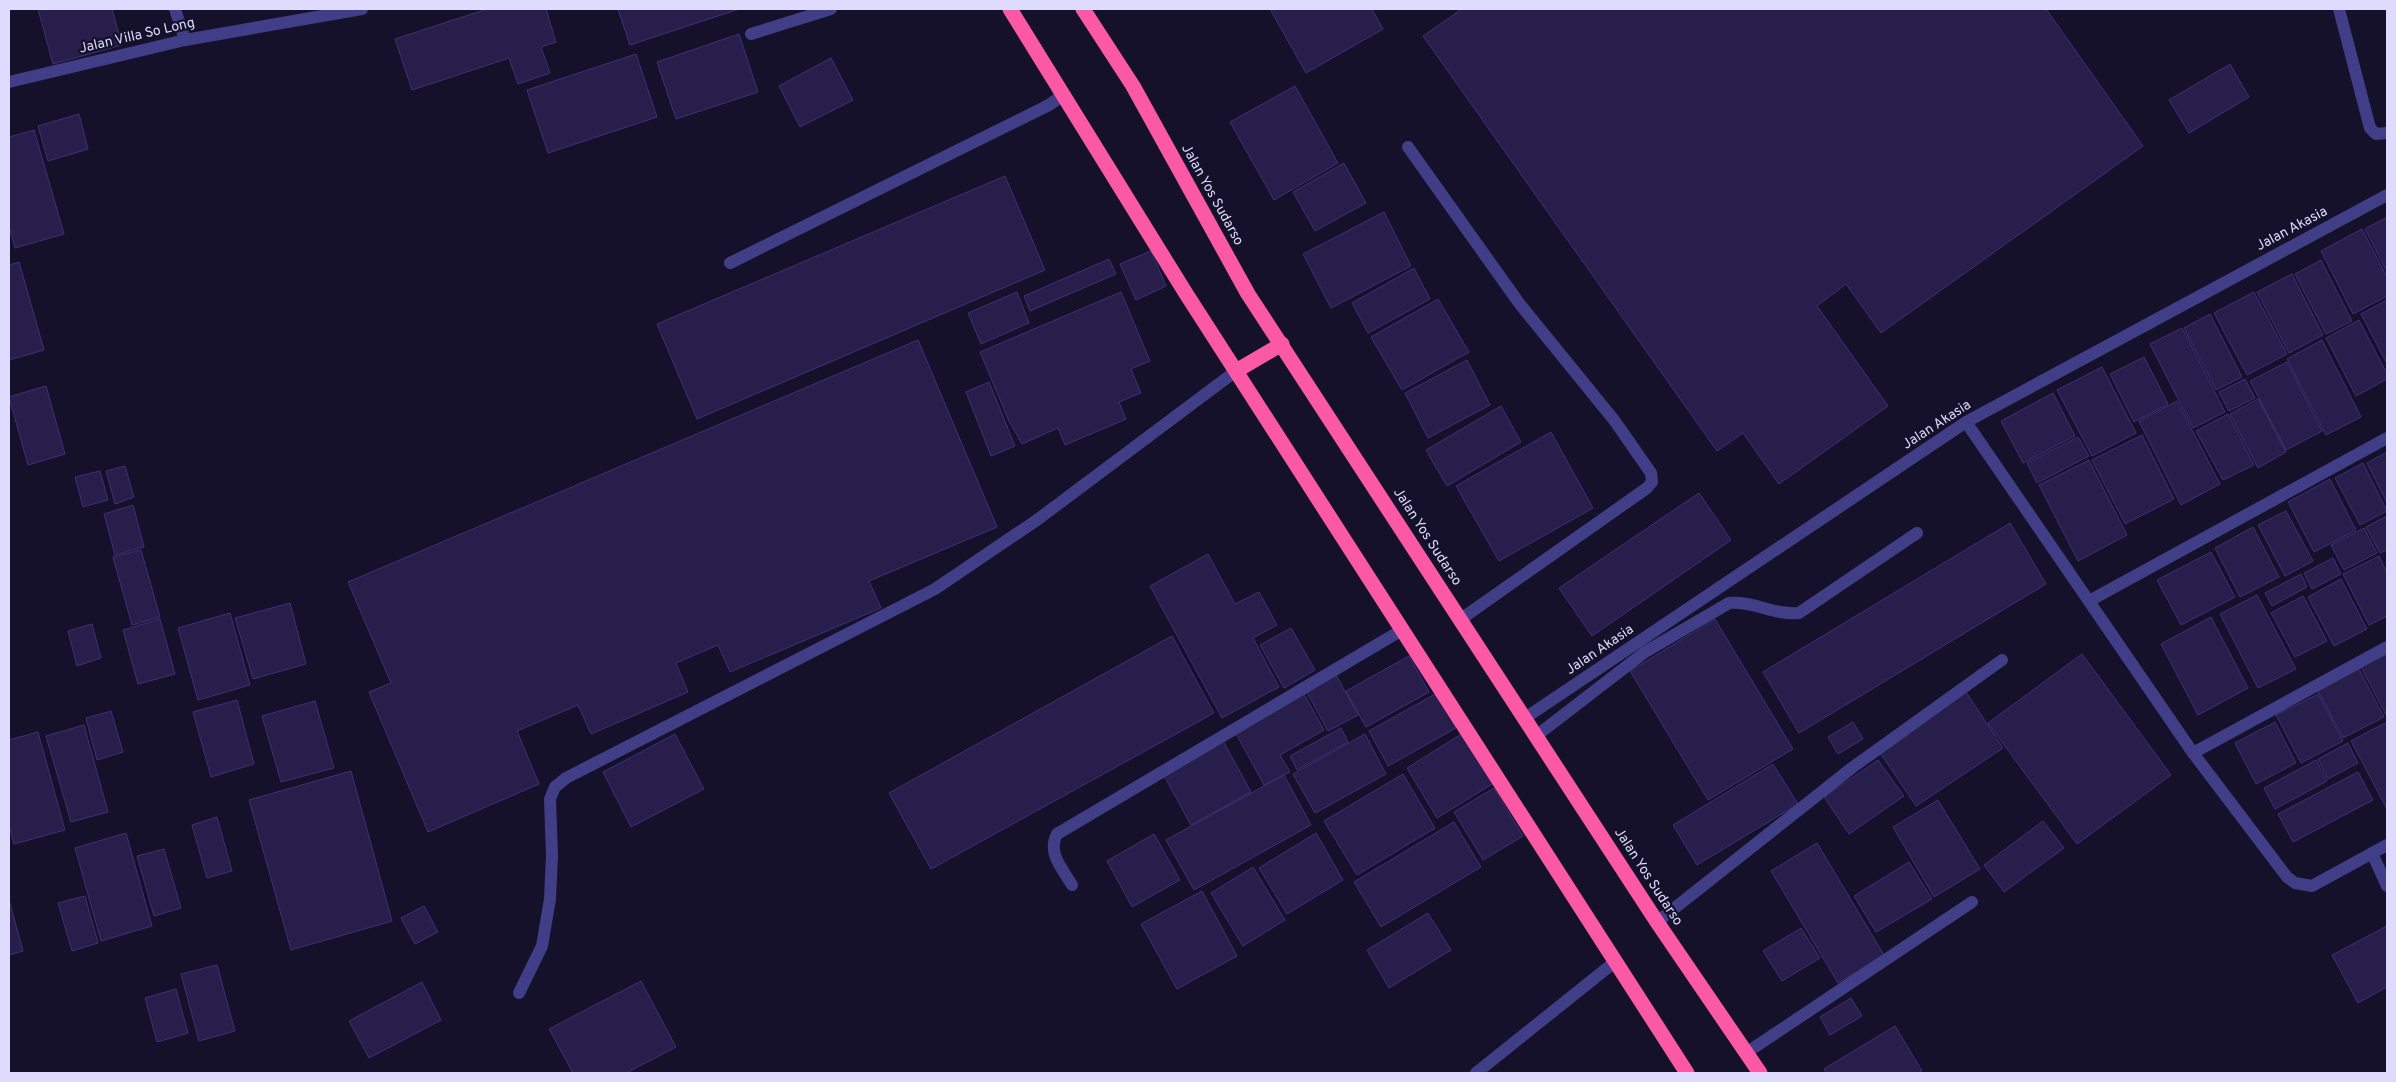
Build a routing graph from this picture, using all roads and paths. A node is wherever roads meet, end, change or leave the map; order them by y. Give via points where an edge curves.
1 (175, 9) edge
2 (362, 9) edge
3 (831, 9) edge
4 (1010, 9) edge
5 (1083, 9) edge
6 (2339, 9) edge
7 (751, 34) dead end
8 (185, 40) junction
9 (9, 82) edge
10 (1063, 95) junction
11 (2387, 134) edge
12 (1408, 147) dead end
13 (2387, 194) edge
14 (730, 263) dead end
15 (1282, 344) junction
16 (1236, 371) junction
17 (1966, 422) junction
18 (2387, 438) edge
19 (1917, 533) dead end
20 (2089, 601) junction
21 (1461, 619) junction
22 (1402, 630) junction
23 (2387, 647) edge
24 (2002, 660) dead end
25 (1525, 718) junction
26 (1536, 736) junction
27 (2193, 753) junction
28 (2387, 845) edge
29 (2372, 853) junction
30 (1072, 885) dead end
31 (2387, 886) edge
32 (1972, 902) dead end
33 (1657, 922) junction
34 (1616, 961) junction
35 (519, 993) dead end
36 (1746, 1052) junction
37 (1476, 1073) edge
38 (1687, 1073) edge
39 (1760, 1073) edge

1 - 8 street
2 - 8 street, Jalan Villa So Long
3 - 7 street
4 - 10 highway
5 - 15 highway, Jalan Yos Sudarso via 1133,86 1248,294
6 - 11 street via 2370,128 2376,134
8 - 9 street, Jalan Villa So Long
10 - 14 street via 1049,105
10 - 16 highway
12 - 21 street via 1520,303 1614,420 1651,473 1652,482 1647,488
13 - 17 street, Jalan Akasia
15 - 16 highway
15 - 21 highway, Jalan Yos Sudarso
16 - 22 highway
16 - 35 street via 1037,520 935,590 566,778 555,787 550,799 550,899 542,946
17 - 20 street
17 - 25 street, Jalan Akasia
18 - 20 street
19 - 26 street via 1799,613 1786,614 1744,602 1729,603 1645,652
20 - 27 street
21 - 25 highway, Jalan Yos Sudarso
22 - 30 street via 1056,834 1054,854
22 - 34 highway
23 - 27 street
24 - 33 street via 1853,767
25 - 26 highway, Jalan Yos Sudarso
26 - 33 highway, Jalan Yos Sudarso
27 - 29 street via 2295,883 2312,886
28 - 29 street
29 - 31 street
32 - 36 street
33 - 36 highway, Jalan Yos Sudarso
34 - 37 street
34 - 38 highway
36 - 39 highway, Jalan Yos Sudarso

